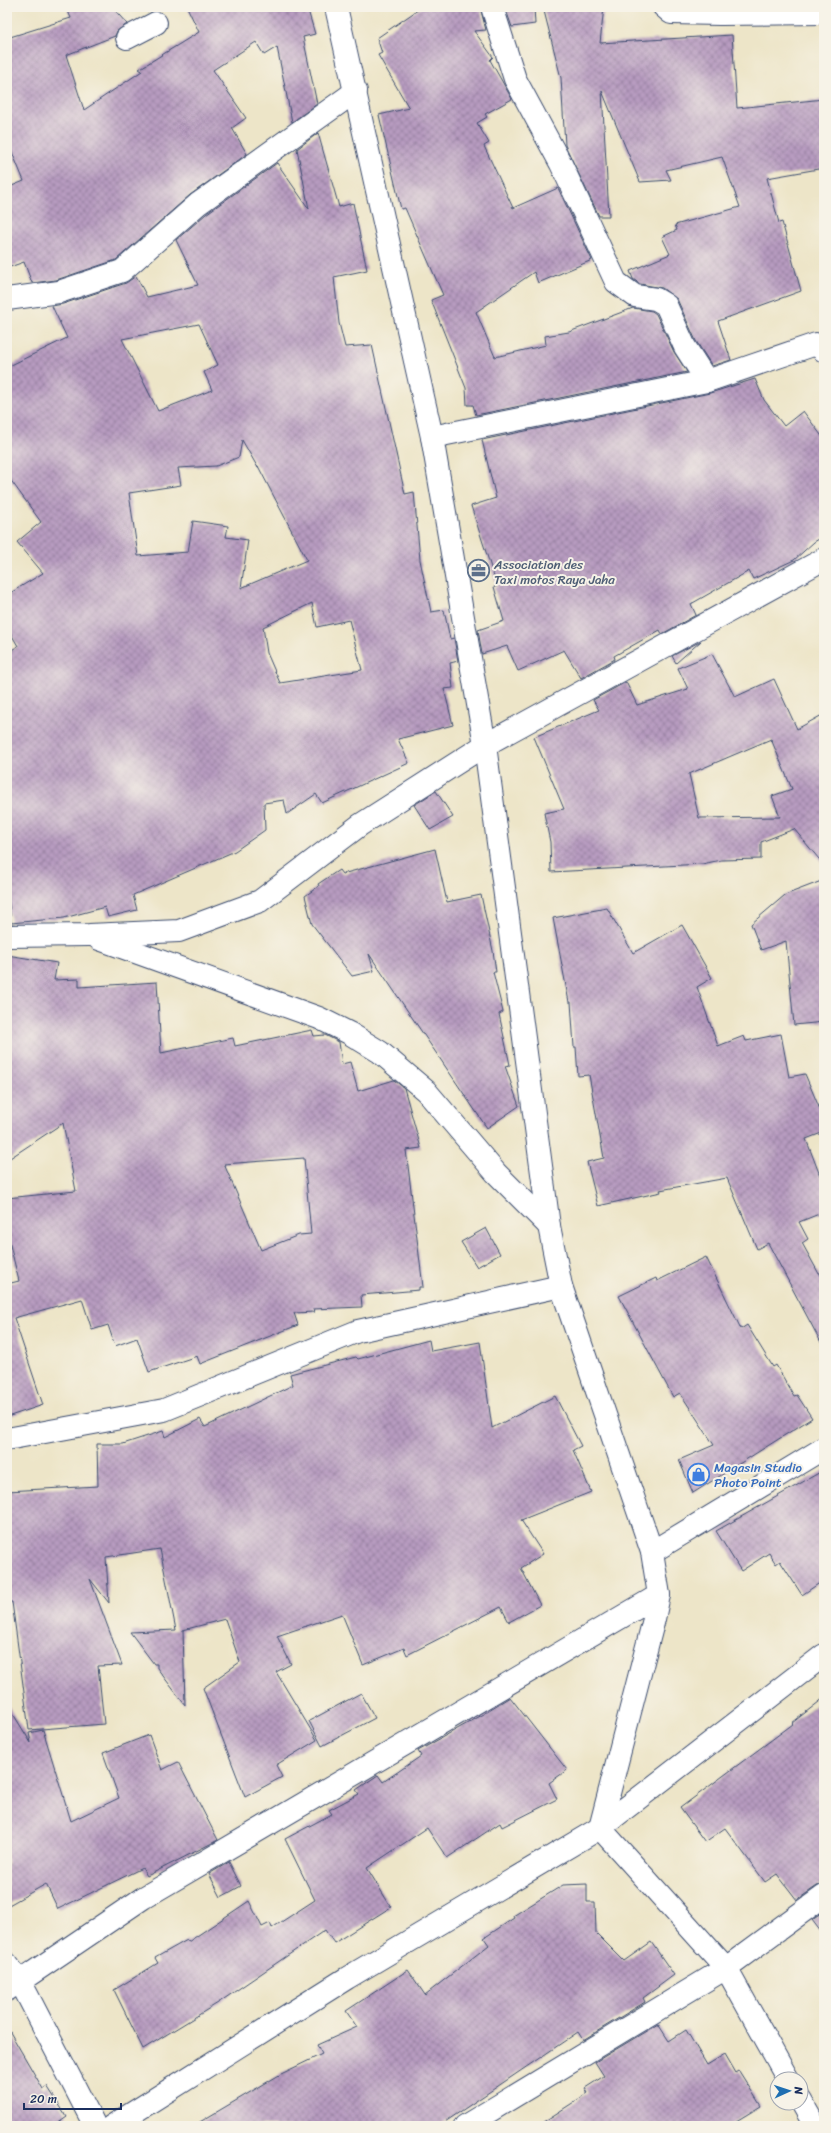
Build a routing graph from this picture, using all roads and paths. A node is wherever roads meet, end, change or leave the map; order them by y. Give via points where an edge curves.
1 (336, 7) edge
2 (492, 7) edge
3 (664, 7) edge
4 (824, 13) edge
5 (156, 23) dead end
6 (127, 38) dead end
7 (356, 91) junction
8 (7, 299) edge
9 (824, 352) edge
10 (707, 381) junction
11 (432, 437) junction
12 (824, 558) edge
13 (485, 745) junction
14 (89, 935) junction
15 (7, 936) edge
16 (549, 1226) junction
17 (562, 1286) junction
18 (7, 1439) edge
19 (824, 1448) edge
20 (652, 1552) junction
21 (659, 1595) junction
22 (824, 1655) edge
23 (600, 1828) junction
24 (824, 1896) edge
25 (726, 1968) junction
26 (11, 1978) edge
27 (784, 2071) edge
28 (808, 2111) edge
29 (816, 2123) edge
30 (95, 2126) edge
31 (112, 2126) edge
32 (465, 2126) edge

1 - 7 street
2 - 10 street via 515,79 561,164 616,282 635,296 656,299 666,305 685,347
3 - 4 street via 671,12 720,14
5 - 6 street
7 - 8 street via 198,204 122,271 59,292
7 - 11 street
9 - 10 street via 816,344
10 - 11 street
11 - 13 street
12 - 13 street
13 - 14 street via 360,825 260,901 179,931
13 - 16 street
14 - 15 street
14 - 16 street via 319,1018 380,1052 426,1091 496,1173
16 - 17 street
17 - 18 street via 358,1331 164,1410
17 - 20 street
19 - 20 street
20 - 21 street
21 - 23 street
21 - 26 street via 142,1898
22 - 23 street
23 - 25 street
23 - 31 street via 347,1978
24 - 25 street
25 - 27 street
25 - 32 street
26 - 30 street
28 - 29 street

